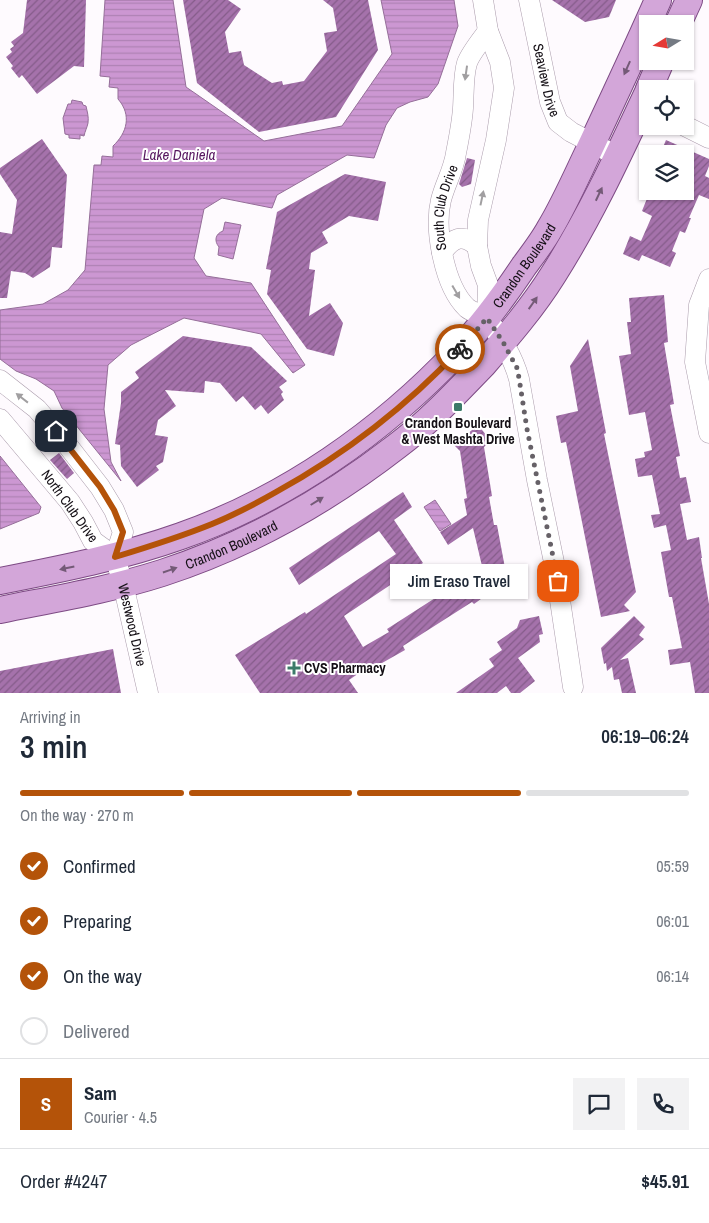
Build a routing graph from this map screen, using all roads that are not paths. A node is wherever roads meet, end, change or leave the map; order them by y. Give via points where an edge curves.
1 (483, 0) edge
2 (529, 0) edge
3 (658, 0) edge
4 (689, 0) edge
5 (682, 15) edge
6 (488, 30) junction
7 (617, 92) junction
8 (639, 97) edge
9 (639, 112) edge
10 (694, 130) edge
11 (709, 138) edge
12 (592, 143) junction
13 (617, 156) junction
14 (477, 246) junction
15 (442, 252) junction
16 (709, 279) edge
17 (487, 318) junction
18 (503, 342) junction
19 (0, 380) edge
20 (0, 419) edge
21 (709, 433) edge
22 (100, 487) junction
23 (73, 507) junction
24 (115, 557) junction
25 (0, 581) edge
26 (124, 584) junction
27 (0, 610) edge
28 (574, 691) edge
29 (148, 693) edge

1 - 6 street
2 - 12 street, Seaview Drive via 552,109 558,122
3 -> 7 main road, Crandon Boulevard
4 - 5 main road
14 -> 6 street via 478,220 504,88 500,62
6 -> 15 street, South Club Drive via 467,62 455,160 438,216
7 - 8 street
7 - 12 main road, Crandon Boulevard
9 - 13 main road, Crandon Boulevard
10 - 11 street
12 - 13 street, Seaview Drive
12 - 17 main road, Crandon Boulevard via 550,229
18 -> 13 main road, Crandon Boulevard via 553,275 592,209
14 - 15 street via 461,238 453,240
14 - 17 street via 488,285
15 -> 17 street, South Club Drive via 444,266 459,298 467,309
16 - 21 street via 699,305 695,362
17 - 18 street
17 - 24 main road, Crandon Boulevard via 424,386 344,451 316,469 214,523
26 -> 18 main road, Crandon Boulevard via 236,544 312,505 398,446 465,384
18 - 28 street via 517,368 555,567
22 -> 19 street, North Club Drive via 37,409
20 - 23 street, North Club Drive
22 - 23 street via 80,493
22 - 24 street, North Club Drive via 123,532
23 - 24 street, North Club Drive via 92,541
24 -> 25 main road, Crandon Boulevard
24 - 26 street, Westwood Drive
26 - 27 main road, Crandon Boulevard
26 - 29 street, Westwood Drive

